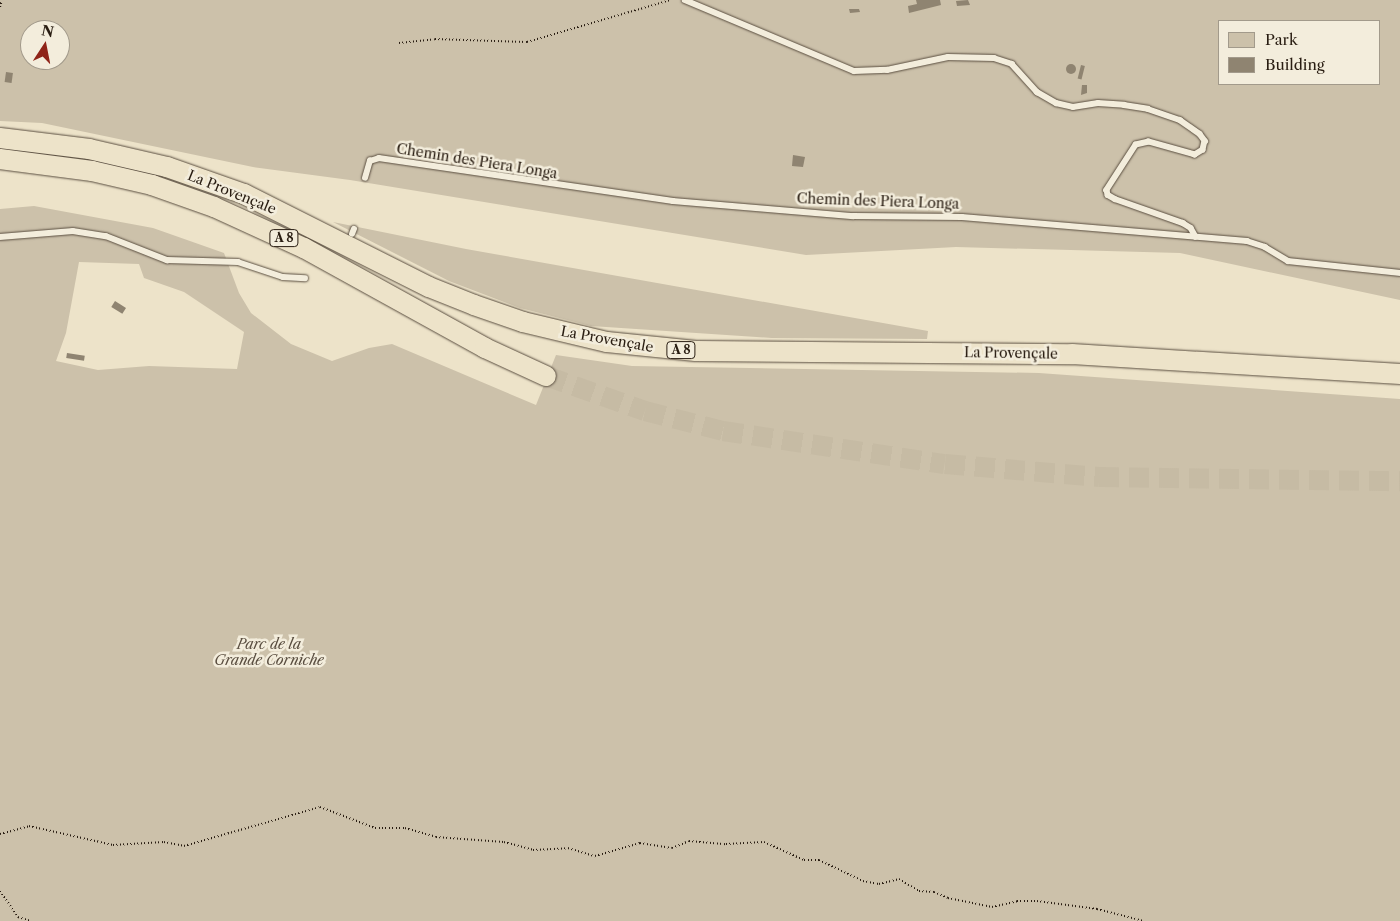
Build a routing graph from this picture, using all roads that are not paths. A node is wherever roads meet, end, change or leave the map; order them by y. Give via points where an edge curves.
1 (685, 0) edge
2 (0, 138) edge
3 (0, 159) edge
4 (365, 178) dead end
5 (0, 237) edge
6 (1196, 237) junction
7 (1400, 273) edge
8 (305, 278) dead end
9 (1400, 374) edge
10 (546, 376) tunnel mouth

1 - 6 lane via 854,71 887,70 948,57 994,58 1012,64 1037,92 1056,103 1072,107 1098,103 1124,105 1180,120 1200,134 1205,141 1203,150 1196,155 1148,142 1136,145 1107,190 1115,200 1183,223
2 - 9 highway, La Provençale / A 8 via 89,150 166,167 244,194 429,287 474,305 532,325 608,342 696,351 1072,354
3 - 10 highway, La Provençale / A 8 via 92,171 152,185 214,207 304,248 485,348
4 - 6 lane, Chemin des Piera Longa via 370,160 379,158 673,201 853,216 962,217
5 - 8 lane via 73,231 106,236 167,260 238,262 283,277
6 - 7 lane, Chemin des Piera Longa via 1247,242 1266,247 1288,261

